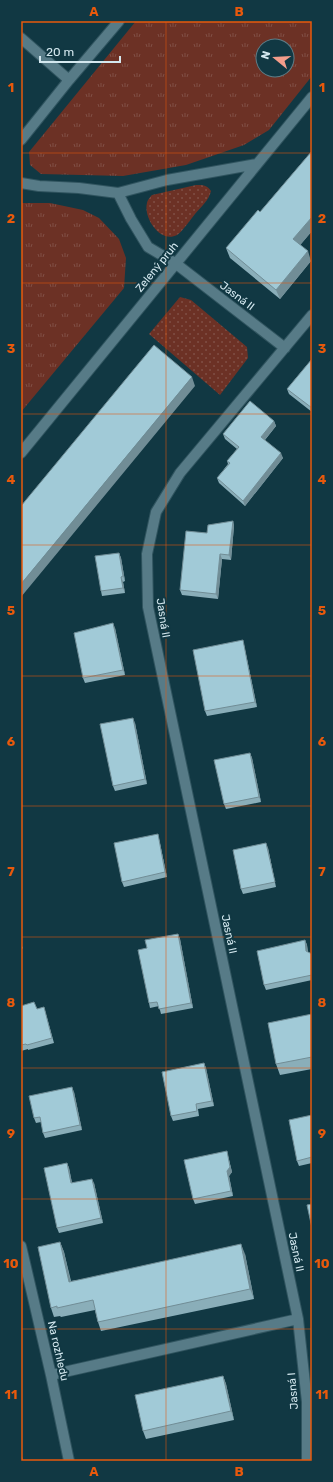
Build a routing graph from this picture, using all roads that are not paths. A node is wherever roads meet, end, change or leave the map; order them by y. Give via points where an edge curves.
1 (119, 21) edge
2 (21, 38) edge
3 (69, 80) junction
4 (312, 97) edge
5 (21, 140) edge
6 (256, 164) junction
7 (21, 183) edge
8 (118, 193) junction
9 (175, 263) junction
10 (312, 315) edge
11 (285, 348) junction
12 (21, 453) edge
13 (21, 1246) edge
14 (298, 1319) junction
15 (52, 1375) junction
16 (69, 1461) edge
17 (307, 1461) edge

1 - 3 street
2 - 3 street
3 - 5 street
4 - 6 street, Zelený pruh
6 - 8 street via 167,180
6 - 9 street, Zelený pruh
7 - 8 street
8 - 9 street, Jasná II via 148,246
9 - 11 street, Jasná II
9 - 12 street, Zelený pruh
10 - 11 street, Jasná II
11 - 14 street, Jasná II via 180,473 156,512 147,554 148,607
13 - 15 street, Na rozhledu
14 - 15 street
14 - 17 street, Jasná I via 307,1402
15 - 16 street, Na rozhledu

